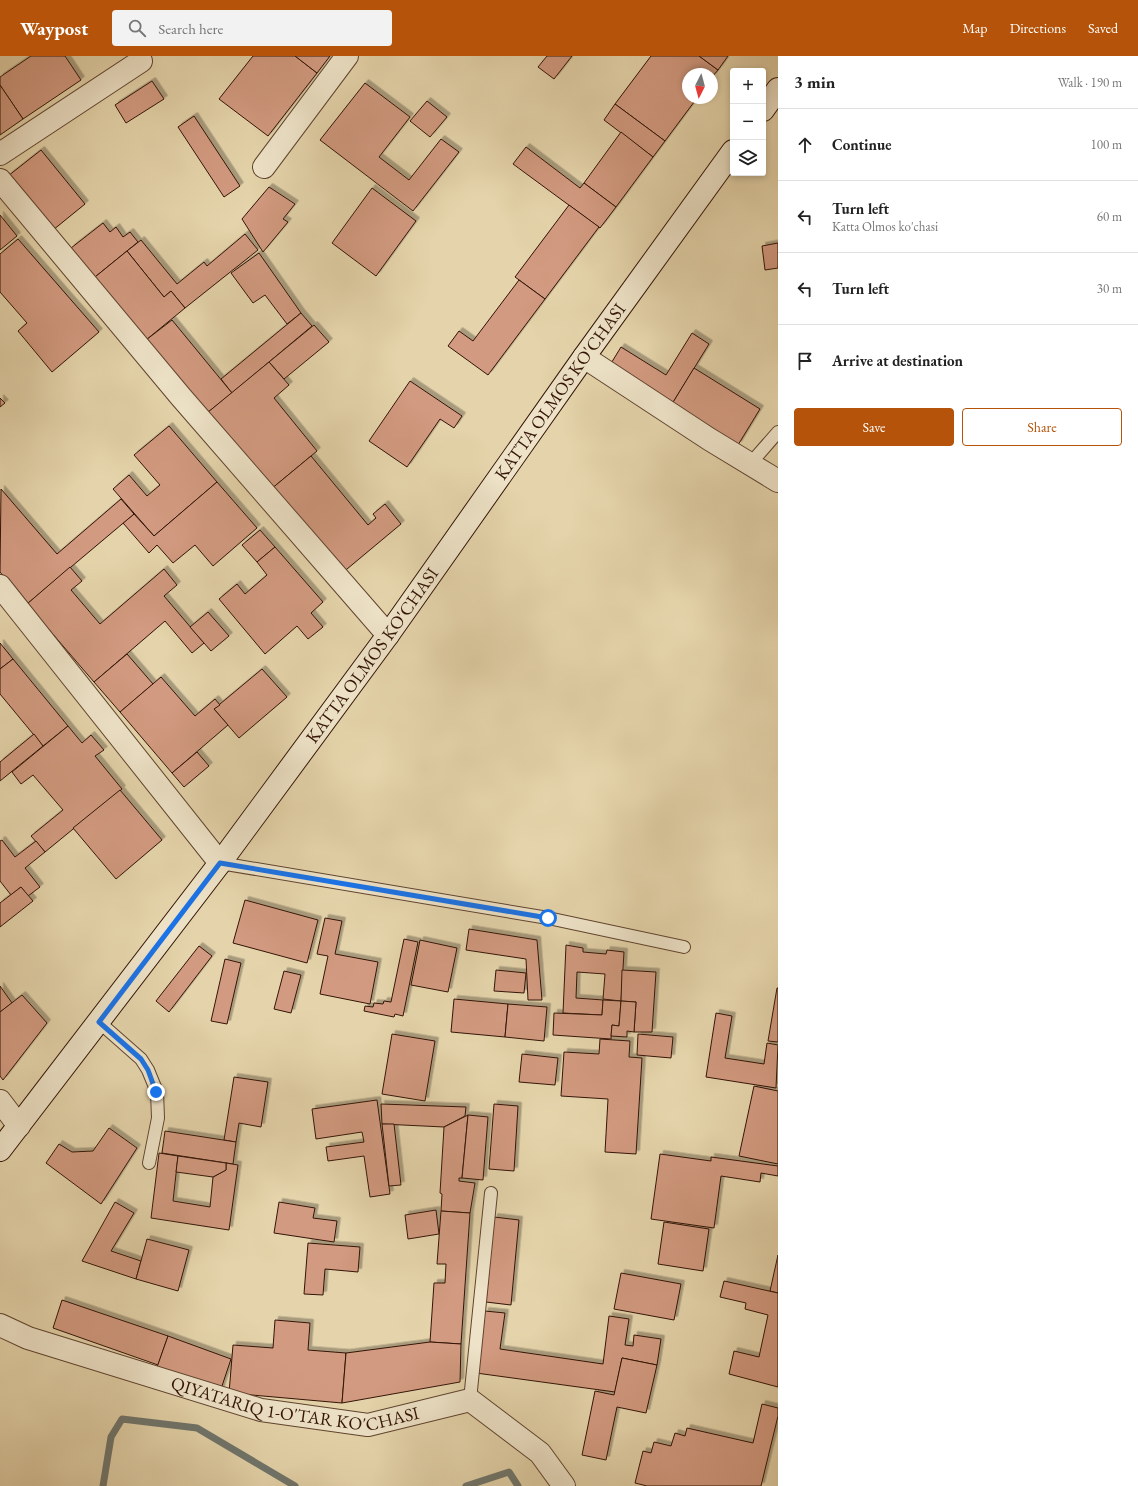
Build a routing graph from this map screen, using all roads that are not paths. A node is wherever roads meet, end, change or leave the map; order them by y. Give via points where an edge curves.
1 (347, 56) edge
2 (141, 61) dead end
3 (778, 89) edge
4 (766, 106) edge
5 (0, 154) edge
6 (730, 155) edge
7 (264, 167) dead end
8 (0, 180) edge
9 (584, 357) junction
10 (778, 432) edge
11 (750, 464) junction
12 (778, 481) edge
13 (0, 586) edge
14 (388, 635) junction
15 (220, 863) junction
16 (684, 947) dead end
17 (99, 1022) junction
18 (0, 1101) edge
19 (19, 1126) junction
20 (0, 1150) edge
21 (149, 1163) dead end
22 (490, 1193) dead end
23 (0, 1325) edge
24 (470, 1400) junction
25 (564, 1486) edge

1 - 7 street
2 - 5 street
3 - 4 street
6 - 9 street, KATTA OLMOS KO'CHASI
8 - 14 street via 181,397
9 - 11 street
9 - 14 street, KATTA OLMOS KO'CHASI
10 - 11 lane
11 - 12 street
13 - 15 street
14 - 15 street, KATTA OLMOS KO'CHASI
15 - 16 lane via 548,918
15 - 17 street, KATTA OLMOS KO'CHASI
17 - 19 street, KATTA OLMOS KO'CHASI
17 - 21 lane via 141,1059 156,1092 158,1118
18 - 19 street
19 - 20 street, KATTA OLMOS KO'CHASI
22 - 24 lane
23 - 24 street, QIYATARIQ 1-O'TAR KO'CHASI via 28,1338 261,1410 368,1424
24 - 25 street via 540,1453

